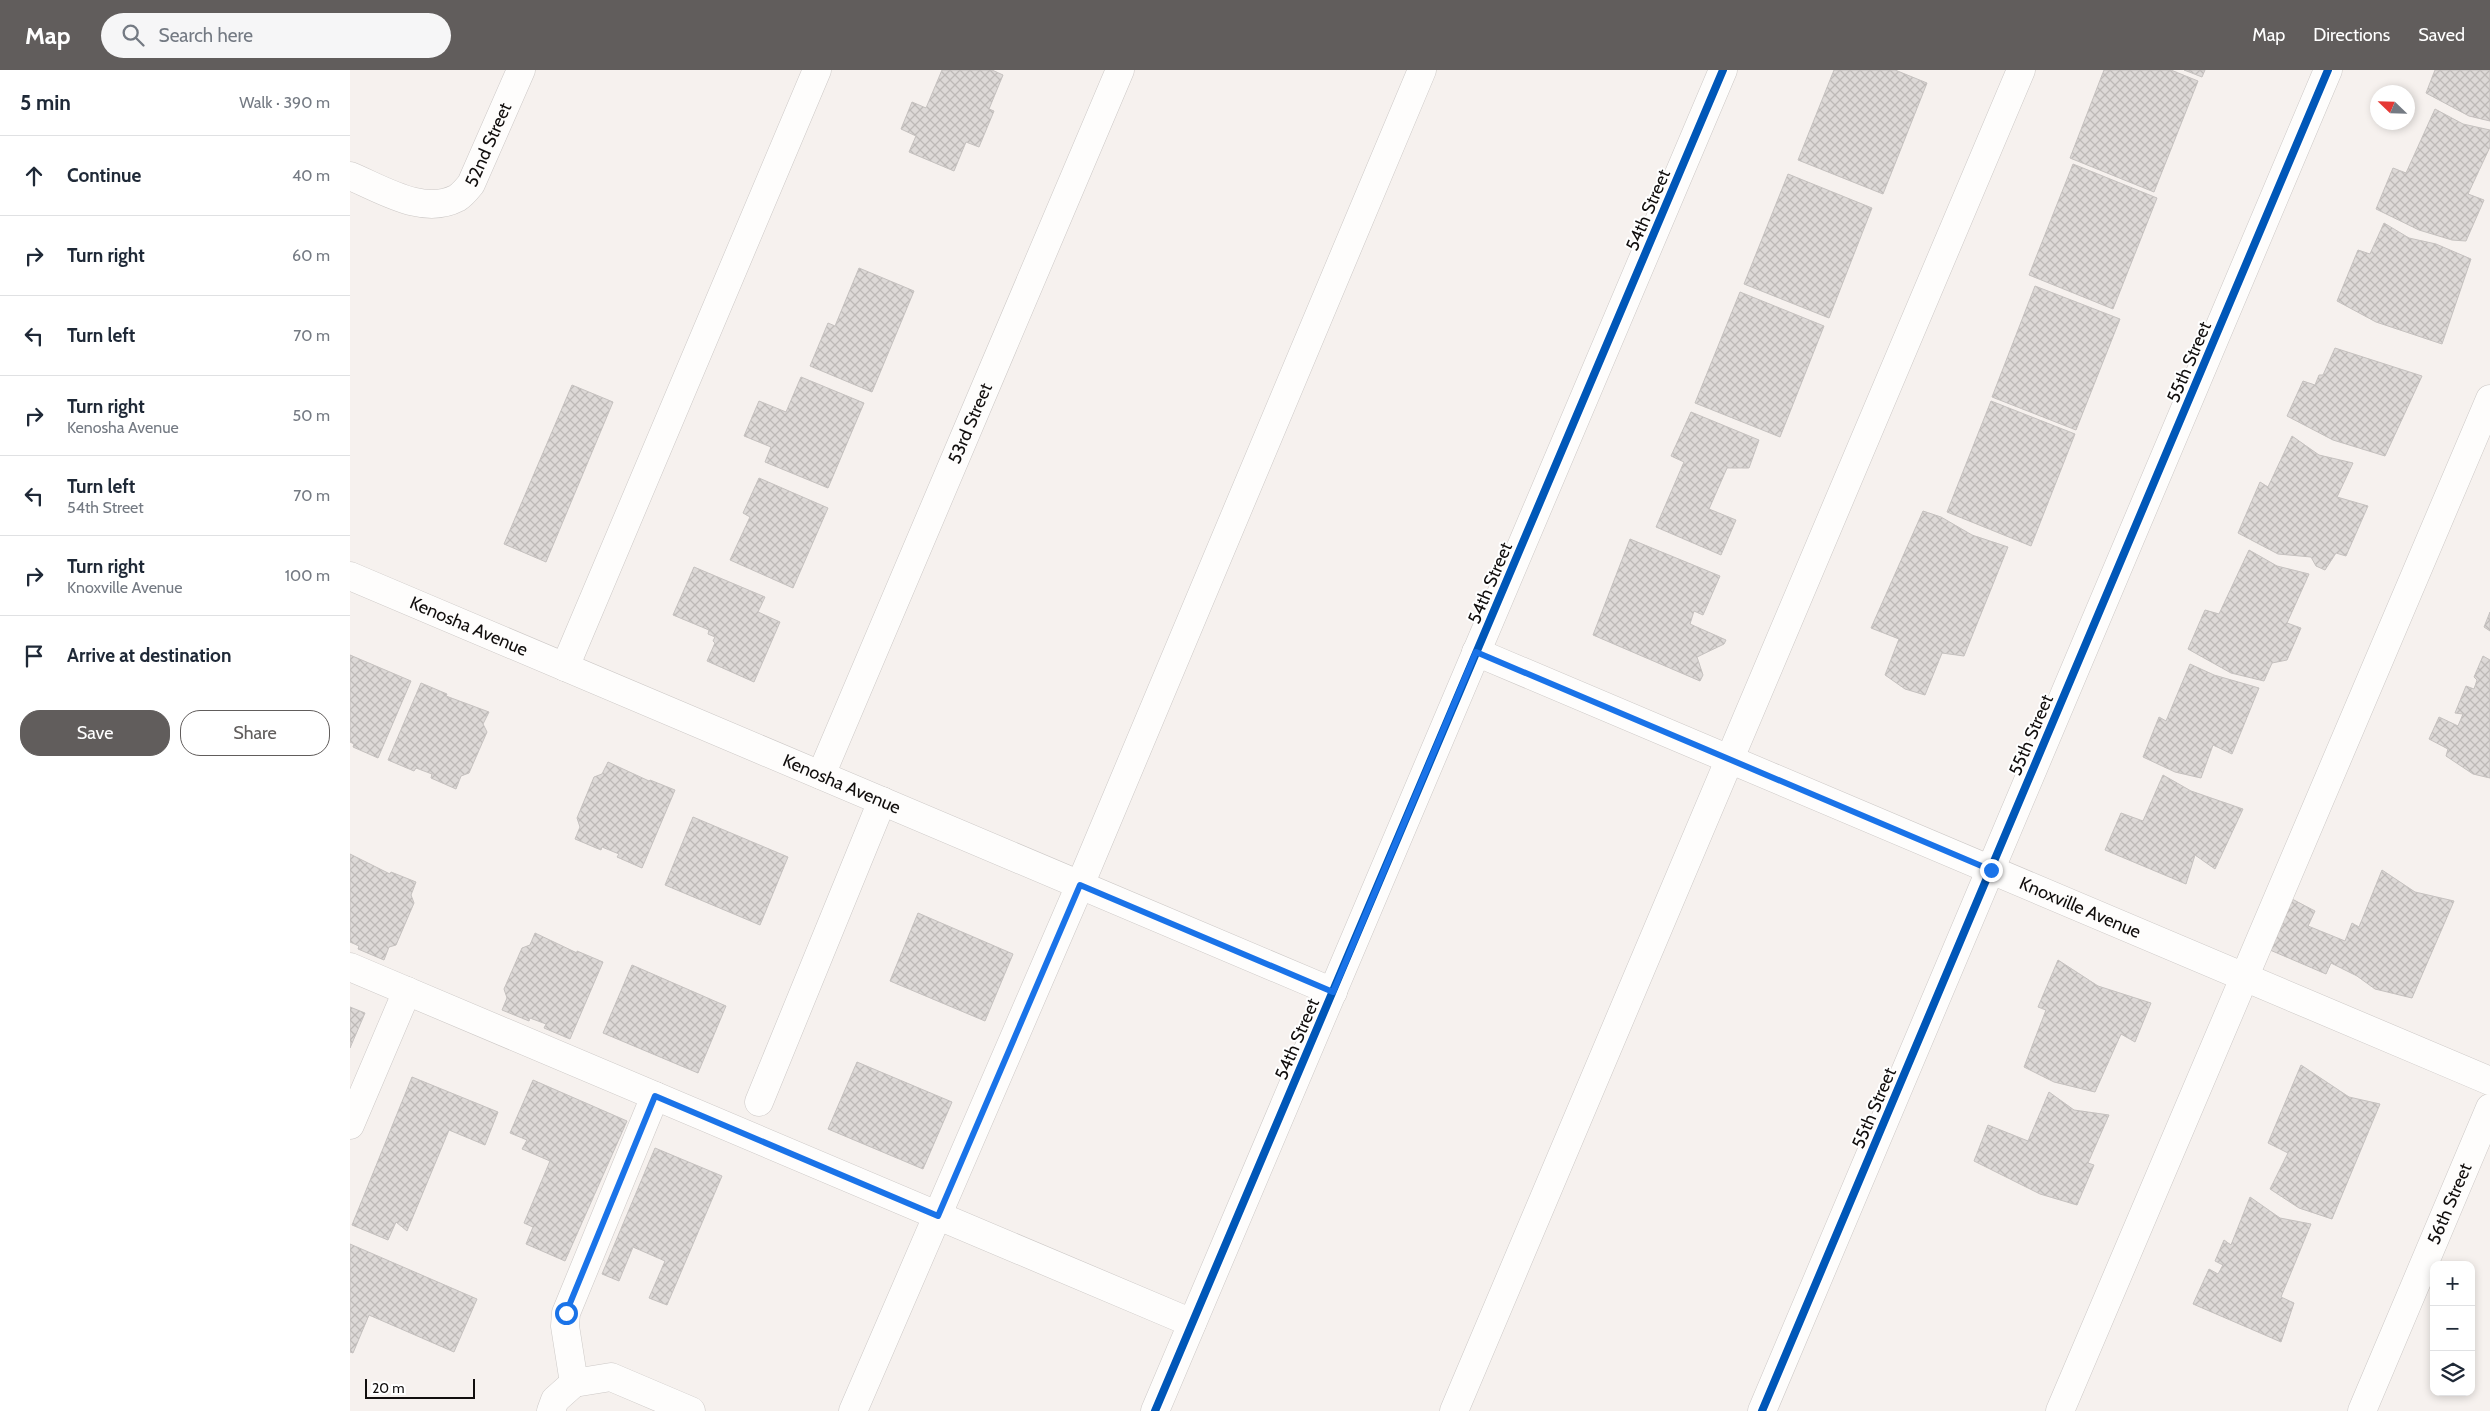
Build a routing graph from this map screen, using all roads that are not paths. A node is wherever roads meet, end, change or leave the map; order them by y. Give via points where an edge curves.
1 (521, 70) edge
2 (818, 70) edge
3 (1120, 70) edge
4 (1422, 70) edge
5 (1723, 70) edge
6 (2021, 70) edge
7 (2328, 70) edge
8 (350, 176) edge
9 (2490, 399) edge
10 (350, 576) edge
11 (1476, 652) junction
12 (565, 667) junction
13 (1730, 760) junction
14 (821, 775) junction
15 (882, 801) junction
16 (1991, 870) junction
17 (1080, 885) junction
18 (350, 967) edge
19 (2244, 977) junction
20 (407, 991) junction
21 (1333, 992) junction
22 (2490, 1081) edge
23 (655, 1096) junction
24 (759, 1102) dead end
25 (2490, 1108) edge
26 (350, 1124) edge
27 (938, 1216) junction
28 (1192, 1323) junction
29 (574, 1383) junction
30 (551, 1411) edge
31 (692, 1411) edge
32 (853, 1411) edge
33 (1155, 1411) edge
34 (1454, 1411) edge
35 (1762, 1411) edge
36 (2060, 1411) edge
37 (2362, 1411) edge

1 - 8 street, 52nd Street via 471,184 458,197 440,204 424,205
2 - 12 street
3 - 14 street, 53rd Street
4 - 17 street
5 - 11 street, 54th Street
6 - 13 street
7 - 16 street, 55th Street
9 - 19 street
10 - 12 street, Kenosha Avenue
11 - 13 street, Knoxville Avenue
11 - 21 street, 54th Street
12 - 14 street, Kenosha Avenue
13 - 16 street, Knoxville Avenue
13 - 34 street
14 - 15 street, Kenosha Avenue
15 - 17 street, Kenosha Avenue
15 - 24 street
16 - 19 street, Knoxville Avenue
16 - 35 street, 55th Street
17 - 21 street, Kenosha Avenue
17 - 27 street
18 - 20 street
19 - 22 street, Knoxville Avenue
19 - 36 street
20 - 23 street
20 - 26 street
21 - 28 street, 54th Street
23 - 27 street
23 - 29 street via 566,1313
25 - 37 street, 56th Street
27 - 28 street
27 - 32 street
28 - 33 street, 54th Street
29 - 30 street via 555,1400
29 - 31 street via 611,1377

